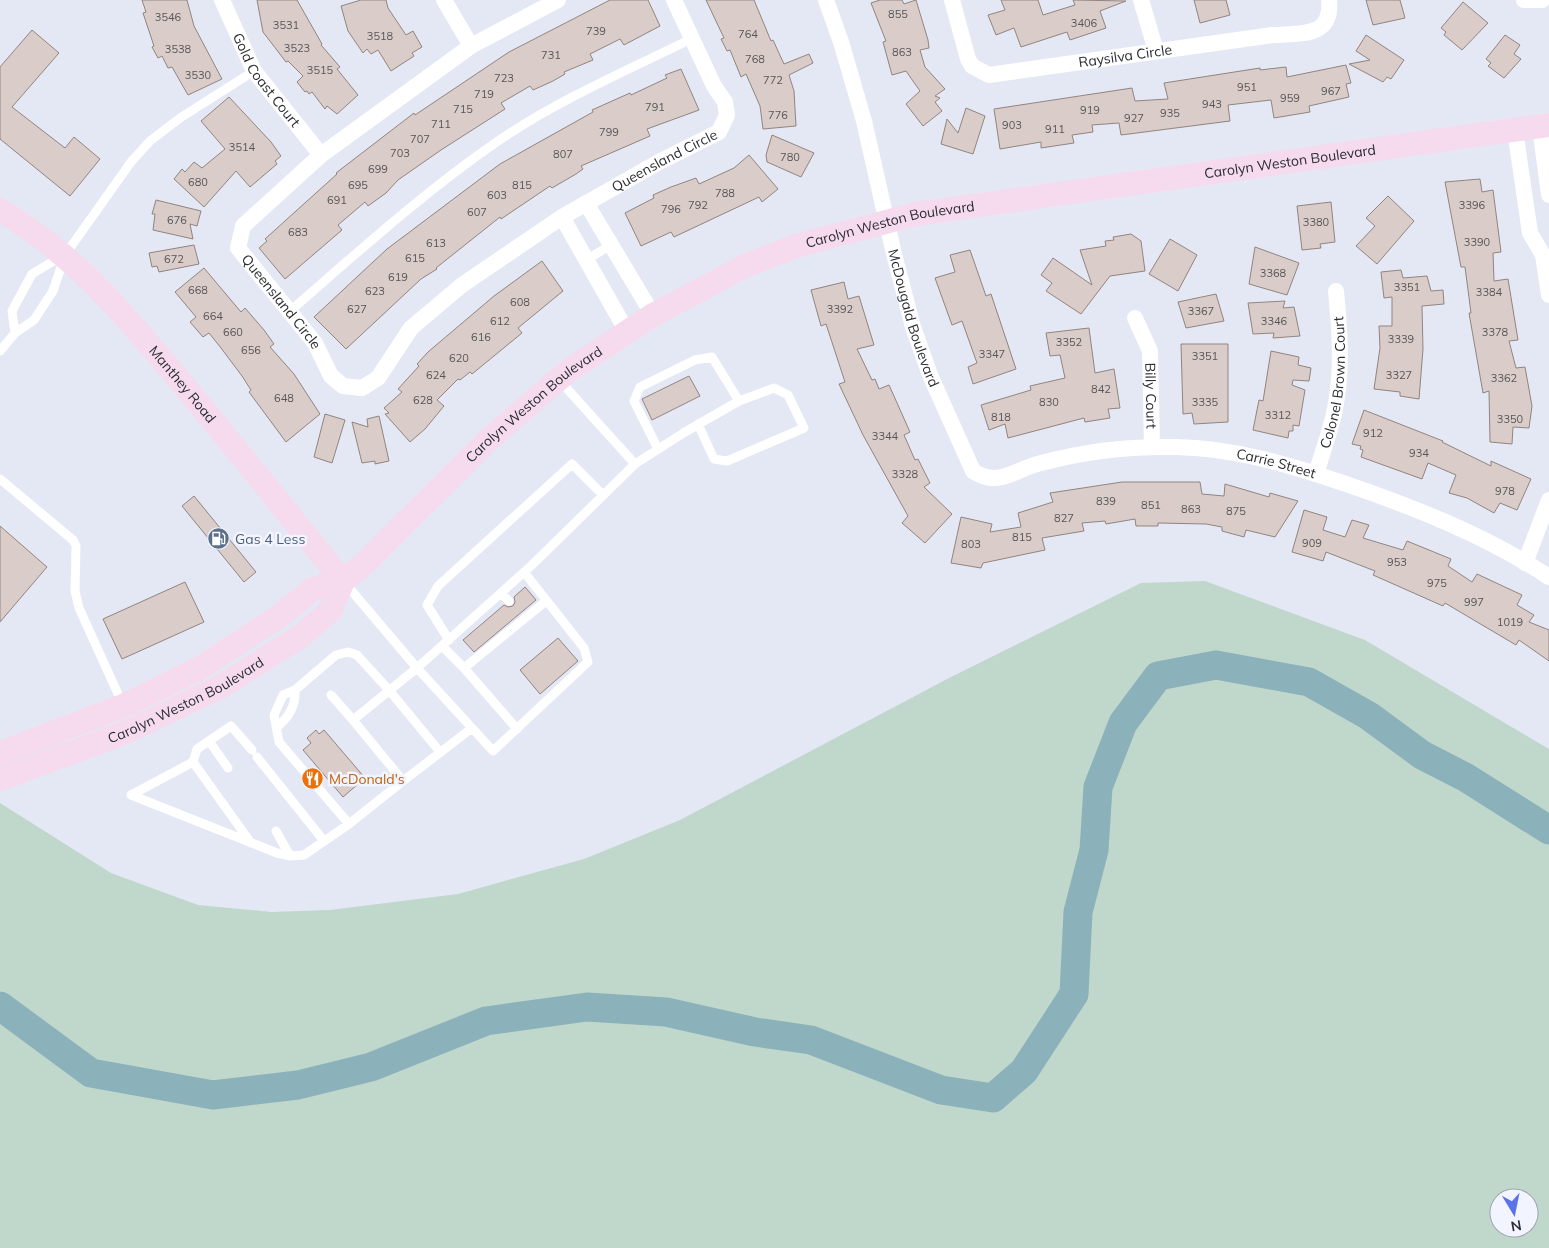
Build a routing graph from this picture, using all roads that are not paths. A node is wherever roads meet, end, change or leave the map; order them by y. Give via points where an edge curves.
1 (222, 0) edge
2 (444, 0) edge
3 (558, 0) edge
4 (674, 0) edge
5 (826, 0) edge
6 (952, 0) edge
7 (1141, 0) edge
8 (1329, 0) edge
9 (1524, 0) edge
10 (1542, 0) edge
11 (691, 39) junction
12 (471, 46) junction
13 (1156, 51) junction
14 (254, 71) junction
15 (1545, 126) edge
16 (1515, 130) junction
17 (321, 155) junction
18 (1549, 195) edge
19 (586, 203) junction
20 (0, 210) edge
21 (562, 217) junction
22 (888, 221) junction
23 (611, 245) junction
24 (1547, 250) edge
25 (65, 255) junction
26 (586, 260) junction
27 (1336, 291) dead end
28 (1549, 295) edge
29 (290, 311) junction
30 (653, 315) junction
31 (1135, 318) dead end
32 (626, 330) junction
33 (15, 333) junction
34 (0, 352) edge
35 (558, 380) junction
36 (739, 401) junction
37 (698, 424) junction
38 (1152, 447) junction
39 (658, 449) junction
40 (635, 464) junction
41 (1316, 474) junction
42 (985, 478) joint
43 (0, 479) edge
44 (603, 495) junction
45 (1549, 500) edge
46 (1525, 563) junction
47 (524, 572) junction
48 (1549, 577) edge
49 (343, 581) junction
50 (501, 593) junction
51 (509, 600) dead end
52 (546, 601) junction
53 (488, 604) junction
54 (496, 612) dead end
55 (478, 614) junction
56 (485, 621) dead end
57 (446, 643) junction
58 (417, 668) junction
59 (464, 668) junction
60 (389, 690) junction
61 (331, 695) dead end
62 (123, 706) junction
63 (353, 720) junction
64 (472, 728) junction
65 (517, 729) junction
66 (209, 741) junction
67 (440, 752) junction
68 (0, 754) edge
69 (193, 762) junction
70 (228, 768) dead end
71 (0, 780) edge
72 (403, 781) junction
73 (349, 824) junction
74 (276, 831) dead end
75 (324, 841) junction
76 (252, 843) junction
77 (290, 856) junction

1 - 14 street, Gold Coast Court
2 - 12 street
3 - 12 street, Queensland Circle
4 - 11 street, Queensland Circle
5 - 22 street, McDougald Boulevard via 864,121
6 - 13 street, Raysilva Circle via 968,59 972,66 989,75
7 - 13 street
8 - 13 street, Raysilva Circle via 1327,20 1310,33
9 - 10 street
11 - 19 street, Queensland Circle via 725,102 727,116 719,132
11 - 29 lane via 594,85 499,140 412,205
12 - 17 street, Queensland Circle
14 - 17 street, Gold Coast Court
14 - 25 lane via 150,141 131,162
15 - 16 street, Carolyn Weston Boulevard
15 - 18 street
16 - 22 street, Carolyn Weston Boulevard via 916,214
16 - 24 street via 1530,233
17 - 29 street, Queensland Circle via 243,226 238,248
19 - 21 street, Queensland Circle
19 - 23 street
20 - 25 street, Manthey Road
21 - 26 street
21 - 29 street, Queensland Circle via 462,285 411,328 378,378 362,388 343,386 331,376 315,343
22 - 30 street, Carolyn Weston Boulevard via 799,245 747,265
22 - 42 street, McDougald Boulevard via 903,291 930,375 967,462 973,471
23 - 26 lane
23 - 30 street
24 - 28 street
25 - 33 lane via 53,291 34,320
25 - 33 lane via 32,274 12,311
25 - 49 street, Manthey Road via 118,307 256,471
26 - 32 street
27 - 41 street, Colonel Brown Court via 1340,350 1338,390
30 - 32 street, Carolyn Weston Boulevard
31 - 38 street, Billy Court via 1150,351
32 - 35 street, Carolyn Weston Boulevard
33 - 34 lane
35 - 40 lane
35 - 49 street, Carolyn Weston Boulevard via 486,442
36 - 37 lane
36 - 37 lane via 774,388 788,395 804,428 728,461 714,459
36 - 39 lane via 712,357 694,360 640,387 634,401
37 - 39 lane
38 - 41 street, Carrie Street via 1218,450
38 - 42 street, Carrie Street via 1067,456 1001,478
39 - 40 lane
40 - 44 lane
41 - 46 street, Carrie Street via 1428,514
43 - 62 lane via 73,540 79,608
44 - 47 lane
44 - 57 lane via 572,464 438,586 427,605
45 - 46 street
46 - 48 street, Carrie Street
47 - 50 lane
47 - 52 lane
49 - 58 lane
49 - 62 street, Carolyn Weston Boulevard via 313,589 278,617 200,668
49 - 71 street, Carolyn Weston Boulevard via 330,611 301,636 222,686 124,733
50 - 51 lane
50 - 53 lane
52 - 59 lane via 524,614
52 - 65 lane via 584,648 588,662
53 - 54 lane
53 - 55 lane
55 - 56 lane
55 - 57 lane via 468,629
57 - 58 lane
57 - 59 lane
58 - 60 lane
58 - 64 lane
59 - 65 lane
60 - 63 lane
60 - 67 lane
60 - 73 lane via 357,655 348,652 336,654 294,690 283,695 274,715 280,742
61 - 63 lane
62 - 68 street, Carolyn Weston Boulevard
63 - 72 lane
64 - 65 lane via 493,751
64 - 67 lane
66 - 69 lane via 197,749
66 - 70 lane
66 - 75 lane via 231,726
67 - 72 lane
69 - 76 lane
69 - 76 lane via 131,795
72 - 73 lane
73 - 75 lane
74 - 77 lane
75 - 77 lane via 304,855
76 - 77 lane

